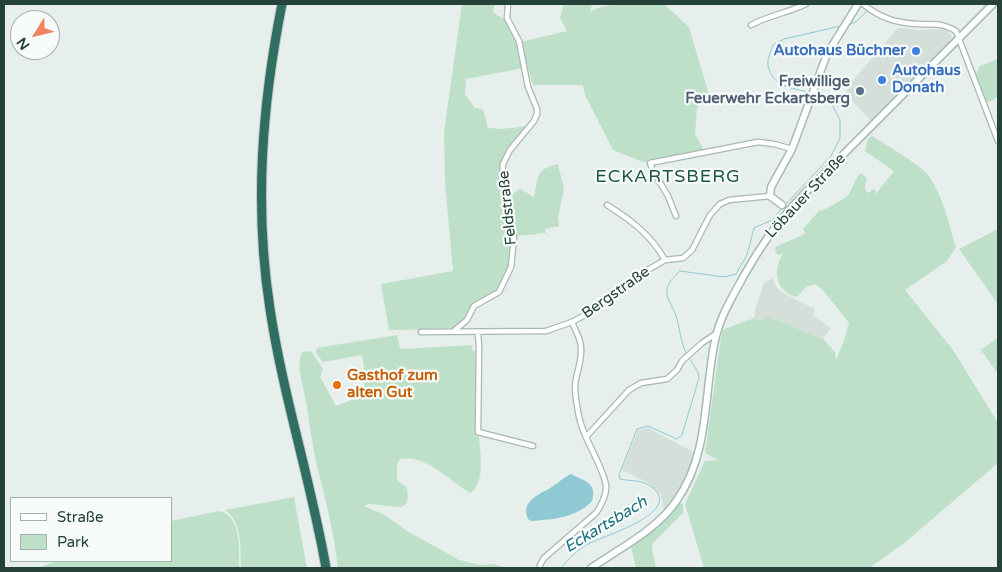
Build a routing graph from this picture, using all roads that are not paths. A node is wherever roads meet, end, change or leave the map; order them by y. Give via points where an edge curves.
1 (282, 4) edge
2 (508, 4) edge
3 (806, 4) edge
4 (994, 4) edge
5 (862, 6) edge
6 (751, 25) dead end
7 (959, 38) junction
8 (998, 141) edge
9 (792, 149) junction
10 (770, 196) junction
11 (607, 205) dead end
12 (786, 208) junction
13 (676, 216) dead end
14 (666, 260) junction
15 (467, 320) junction
16 (572, 322) junction
17 (454, 331) junction
18 (421, 332) dead end
19 (471, 332) junction
20 (478, 332) junction
21 (717, 333) junction
22 (586, 436) junction
23 (533, 446) dead end
24 (326, 568) edge
25 (540, 568) edge
26 (591, 568) edge

1 - 24 highway via 269,78 262,153 264,265 282,371
2 - 15 street, Feldstraße via 507,18 519,41 537,114 503,164 502,178 514,238 511,267 499,292 474,306
3 - 6 street via 792,11 767,16
4 - 7 main road, Löbauer Straße
5 - 7 street via 887,20 945,24 956,31
5 - 9 main road via 847,20 824,61
7 - 8 street
7 - 12 main road, Löbauer Straße
9 - 10 main road via 771,186
9 - 13 street via 758,142 650,163
10 - 12 main road
10 - 14 street, Bergstraße via 724,202 714,209 692,250 683,258
11 - 14 street, Bergstraße via 633,222
12 - 21 main road, Löbauer Straße via 755,256 727,307
14 - 16 street, Bergstraße via 634,278 598,308
15 - 17 street, Feldstraße
15 - 19 street
16 - 20 street, Bergstraße via 546,331
16 - 22 street via 581,346 575,386 580,423
17 - 18 street, Bergstraße
17 - 19 street, Bergstraße
19 - 20 street, Bergstraße
20 - 23 street via 478,432
21 - 22 street via 690,354 667,379 641,383 629,390
21 - 26 main road, Löbauer Straße via 702,440 685,487 657,521
22 - 25 street via 606,484 602,502 596,513 544,558

